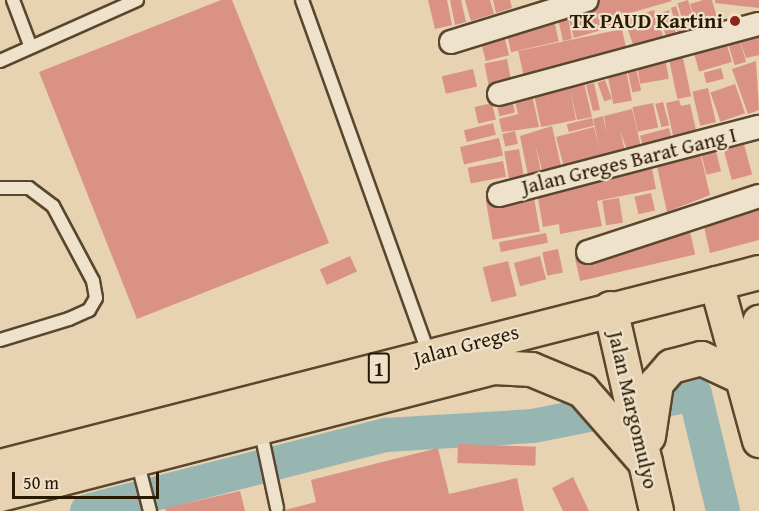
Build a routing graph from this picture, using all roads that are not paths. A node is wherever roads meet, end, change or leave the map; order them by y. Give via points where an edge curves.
1 (13, 0) edge
2 (137, 0) edge
3 (302, 0) edge
4 (587, 0) edge
5 (759, 24) edge
6 (451, 42) dead end
7 (30, 45) junction
8 (0, 61) edge
9 (499, 94) dead end
10 (759, 127) edge
11 (0, 188) edge
12 (499, 195) dead end
13 (759, 196) edge
14 (588, 252) dead end
15 (759, 272) edge
16 (716, 284) junction
17 (610, 308) junction
18 (759, 322) edge
19 (0, 340) edge
20 (430, 355) junction
21 (742, 377) junction
22 (642, 380) junction
23 (259, 424) junction
24 (757, 424) edge
25 (638, 435) junction
26 (0, 466) edge
27 (138, 466) junction
28 (0, 494) edge
29 (277, 508) dead end
30 (150, 511) edge
31 (656, 511) edge

1 - 7 lane
2 - 7 lane
3 - 20 lane
4 - 6 street
5 - 9 street
7 - 8 lane
10 - 12 street, Jalan Greges Barat Gang I
11 - 19 lane via 29,188 53,206 93,281 96,298 89,309 69,319
13 - 14 street
15 - 16 highway, Jalan Greges / 1
16 - 17 highway, Jalan Greges / 1
16 - 21 highway
17 - 20 highway, Jalan Greges / 1
17 - 22 highway, Jalan Margomulyo
18 - 21 highway
20 - 26 highway, Jalan Greges / 1
21 - 22 highway via 701,358
21 - 24 highway
22 - 25 highway, Jalan Margomulyo
23 - 25 highway, 1 via 493,367 531,369 582,390
23 - 27 highway, 1
23 - 29 lane
25 - 31 highway, Jalan Margomulyo
27 - 28 highway, 1
27 - 30 lane

